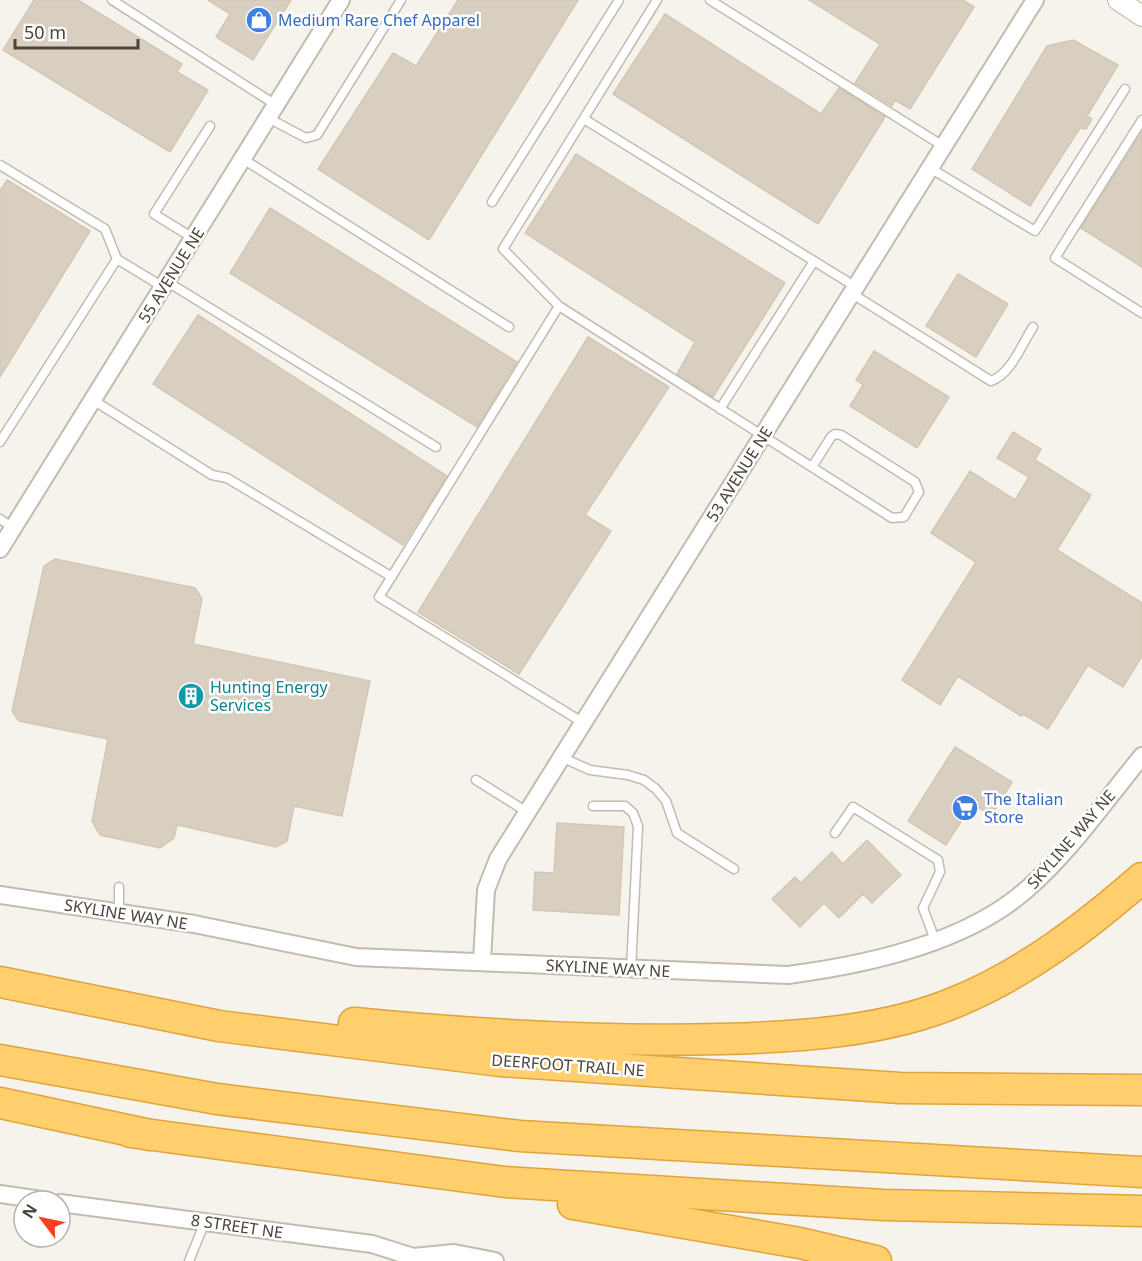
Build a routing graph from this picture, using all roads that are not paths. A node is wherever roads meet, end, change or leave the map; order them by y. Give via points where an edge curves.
1 (112, 0) edge
2 (341, 0) edge
3 (401, 0) edge
4 (619, 0) edge
5 (657, 0) edge
6 (710, 0) edge
7 (1035, 0) edge
8 (1118, 0) edge
9 (1142, 16) edge
10 (1125, 88) dead end
11 (272, 111) junction
12 (584, 119) junction
13 (1142, 120) edge
14 (210, 126) dead end
15 (944, 146) junction
16 (243, 159) junction
17 (0, 165) edge
18 (930, 168) junction
19 (492, 202) dead end
20 (193, 238) junction
21 (117, 259) junction
22 (814, 261) junction
23 (165, 284) junction
24 (854, 290) junction
25 (559, 306) junction
26 (1142, 313) edge
27 (509, 327) dead end
28 (1033, 327) dead end
29 (93, 400) junction
30 (720, 409) junction
31 (762, 436) junction
32 (0, 442) edge
33 (436, 447) dead end
34 (812, 467) junction
35 (7, 523) edge
36 (0, 549) edge
37 (392, 577) junction
38 (582, 722) junction
39 (1142, 756) edge
40 (561, 757) junction
41 (476, 780) dead end
42 (593, 806) dead end
43 (527, 812) junction
44 (835, 833) dead end
45 (734, 869) dead end
46 (1142, 878) edge
47 (119, 887) dead end
48 (0, 895) edge
49 (119, 913) junction
50 (935, 940) junction
51 (482, 961) junction
52 (631, 970) junction
53 (0, 982) edge
54 (219, 1026) junction
55 (0, 1060) edge
56 (1142, 1090) edge
57 (0, 1103) edge
58 (130, 1132) junction
59 (1142, 1172) edge
60 (72, 1205) edge
61 (1142, 1211) edge
62 (205, 1222) junction
63 (414, 1259) edge
64 (189, 1261) edge
65 (495, 1261) edge
66 (876, 1261) edge

1 - 11 lane
2 - 11 street, 55 AVENUE NE
3 - 11 lane via 317,135 306,138
4 - 19 lane
5 - 12 lane
6 - 15 lane
7 - 15 street, 53 AVENUE NE
8 - 9 street
10 - 18 lane via 1035,231
11 - 16 street, 55 AVENUE NE
12 - 22 lane
12 - 25 lane via 503,249
13 - 26 lane via 1055,258
14 - 20 lane via 154,214
15 - 18 street, 53 AVENUE NE
16 - 20 street, 55 AVENUE NE
16 - 27 lane
17 - 21 lane via 105,229
18 - 24 street, 53 AVENUE NE
20 - 23 street, 55 AVENUE NE
21 - 23 lane
21 - 32 lane
22 - 24 lane
22 - 30 lane
23 - 29 street, 55 AVENUE NE
23 - 33 lane
24 - 28 lane via 991,381 1006,370
24 - 31 street, 53 AVENUE NE
25 - 30 lane
25 - 37 lane
29 - 35 street, 55 AVENUE NE
29 - 37 lane via 212,475 227,478
30 - 31 lane
31 - 34 lane
31 - 38 street, 53 AVENUE NE
34 - 34 lane via 892,518 904,517 919,492 915,482 841,435 831,437
35 - 36 street, 55 AVENUE NE
37 - 38 lane via 379,597
38 - 40 street, 53 AVENUE NE
39 - 50 street, SKYLINE WAY NE via 1026,891 980,921
40 - 43 street, 53 AVENUE NE
40 - 45 lane via 590,770 644,780 666,801 677,833
41 - 43 lane
42 - 52 lane via 625,806 638,826
43 - 51 street, 53 AVENUE NE via 498,859 486,890
44 - 50 lane via 853,807 938,860 940,872 923,908
46 - 54 highway via 1048,954 1003,981 955,1002 903,1018 830,1033 637,1041 464,1034 317,1020
47 - 49 lane
48 - 49 street, SKYLINE WAY NE
49 - 51 street, SKYLINE WAY NE via 356,957
50 - 52 street, SKYLINE WAY NE via 853,964 788,975
51 - 52 street, SKYLINE WAY NE
53 - 54 highway, DEERFOOT TRAIL NE
54 - 56 highway, DEERFOOT TRAIL NE via 500,1061 900,1088
55 - 59 highway via 217,1099 520,1136
57 - 58 highway
58 - 61 highway via 505,1182 884,1205
58 - 66 highway via 649,1216
60 - 62 street, 8 STREET NE
62 - 63 street, 8 STREET NE via 372,1244
62 - 64 lane
63 - 65 street via 454,1253

